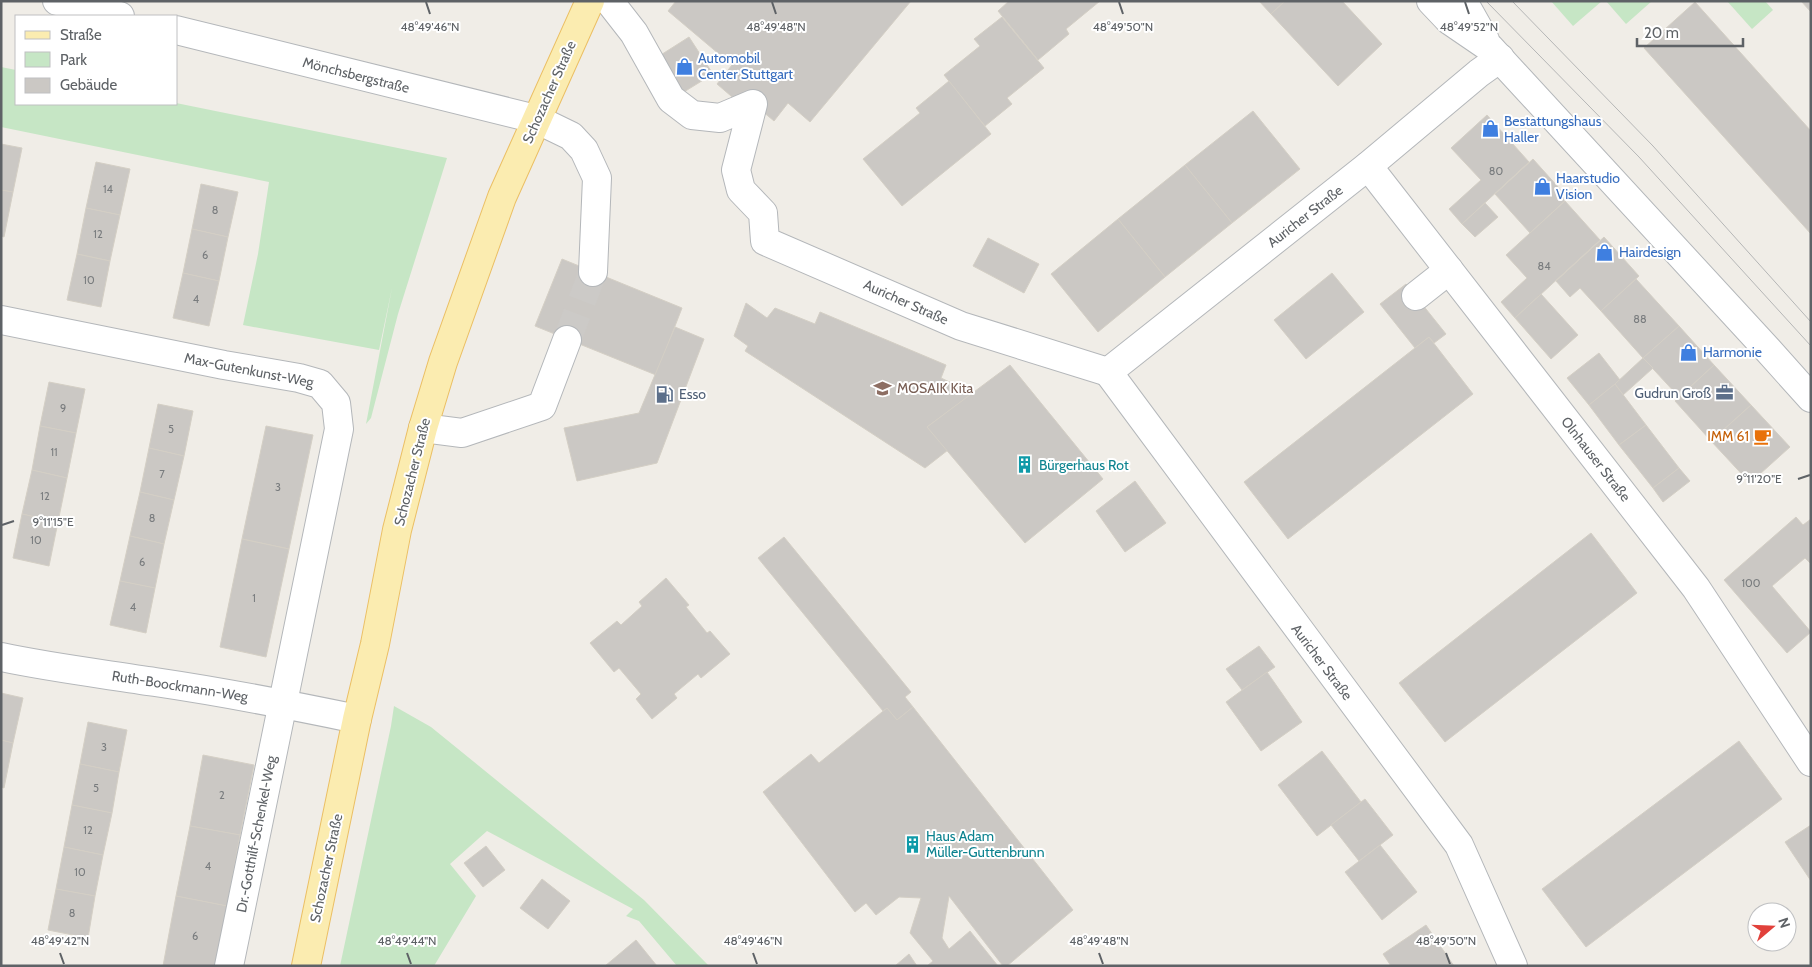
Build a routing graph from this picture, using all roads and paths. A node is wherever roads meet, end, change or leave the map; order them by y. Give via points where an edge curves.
1 (57, 1) edge
2 (590, 1) edge
3 (609, 1) edge
4 (1431, 1) edge
5 (1463, 1) edge
6 (116, 15) edge
7 (178, 30) edge
8 (1495, 53) junction
9 (536, 119) junction
10 (1368, 166) junction
11 (1449, 270) junction
12 (593, 272) tunnel mouth
13 (1416, 296) dead end
14 (1, 320) edge
15 (567, 340) tunnel mouth
16 (1108, 372) junction
17 (1811, 398) edge
18 (423, 428) junction
19 (1, 657) edge
20 (282, 703) junction
21 (357, 719) junction
22 (1811, 762) edge
23 (229, 966) edge
24 (306, 966) edge
25 (1513, 966) edge

1 - 6 street
2 - 9 main road, Schozacher Straße
3 - 16 street, Auricher Straße via 634,33 671,99 692,116 720,118 754,104 736,170 741,190 763,213 765,241 961,326
4 - 8 street via 1449,20
5 - 8 street
7 - 9 street, Mönchsbergstraße
8 - 10 street, Auricher Straße via 1479,74
8 - 17 street
9 - 12 street, Mönchsbergstraße via 571,136 584,150 597,178
9 - 18 main road, Schozacher Straße via 502,197
10 - 11 street, Olnhauser Straße
10 - 16 street, Auricher Straße
11 - 13 street
11 - 22 street, Olnhauser Straße via 1696,588
14 - 20 street, Max-Gutenkunst-Weg via 299,378 320,384 336,403 338,429
15 - 18 street via 542,406 462,433
16 - 25 street, Auricher Straße via 1459,845
18 - 21 main road, Schozacher Straße via 397,530
19 - 20 street, Ruth-Boockmann-Weg
20 - 21 street, Ruth-Boockmann-Weg
20 - 23 street, Dr.-Gotthilf-Schenkel-Weg
21 - 24 main road, Schozacher Straße

